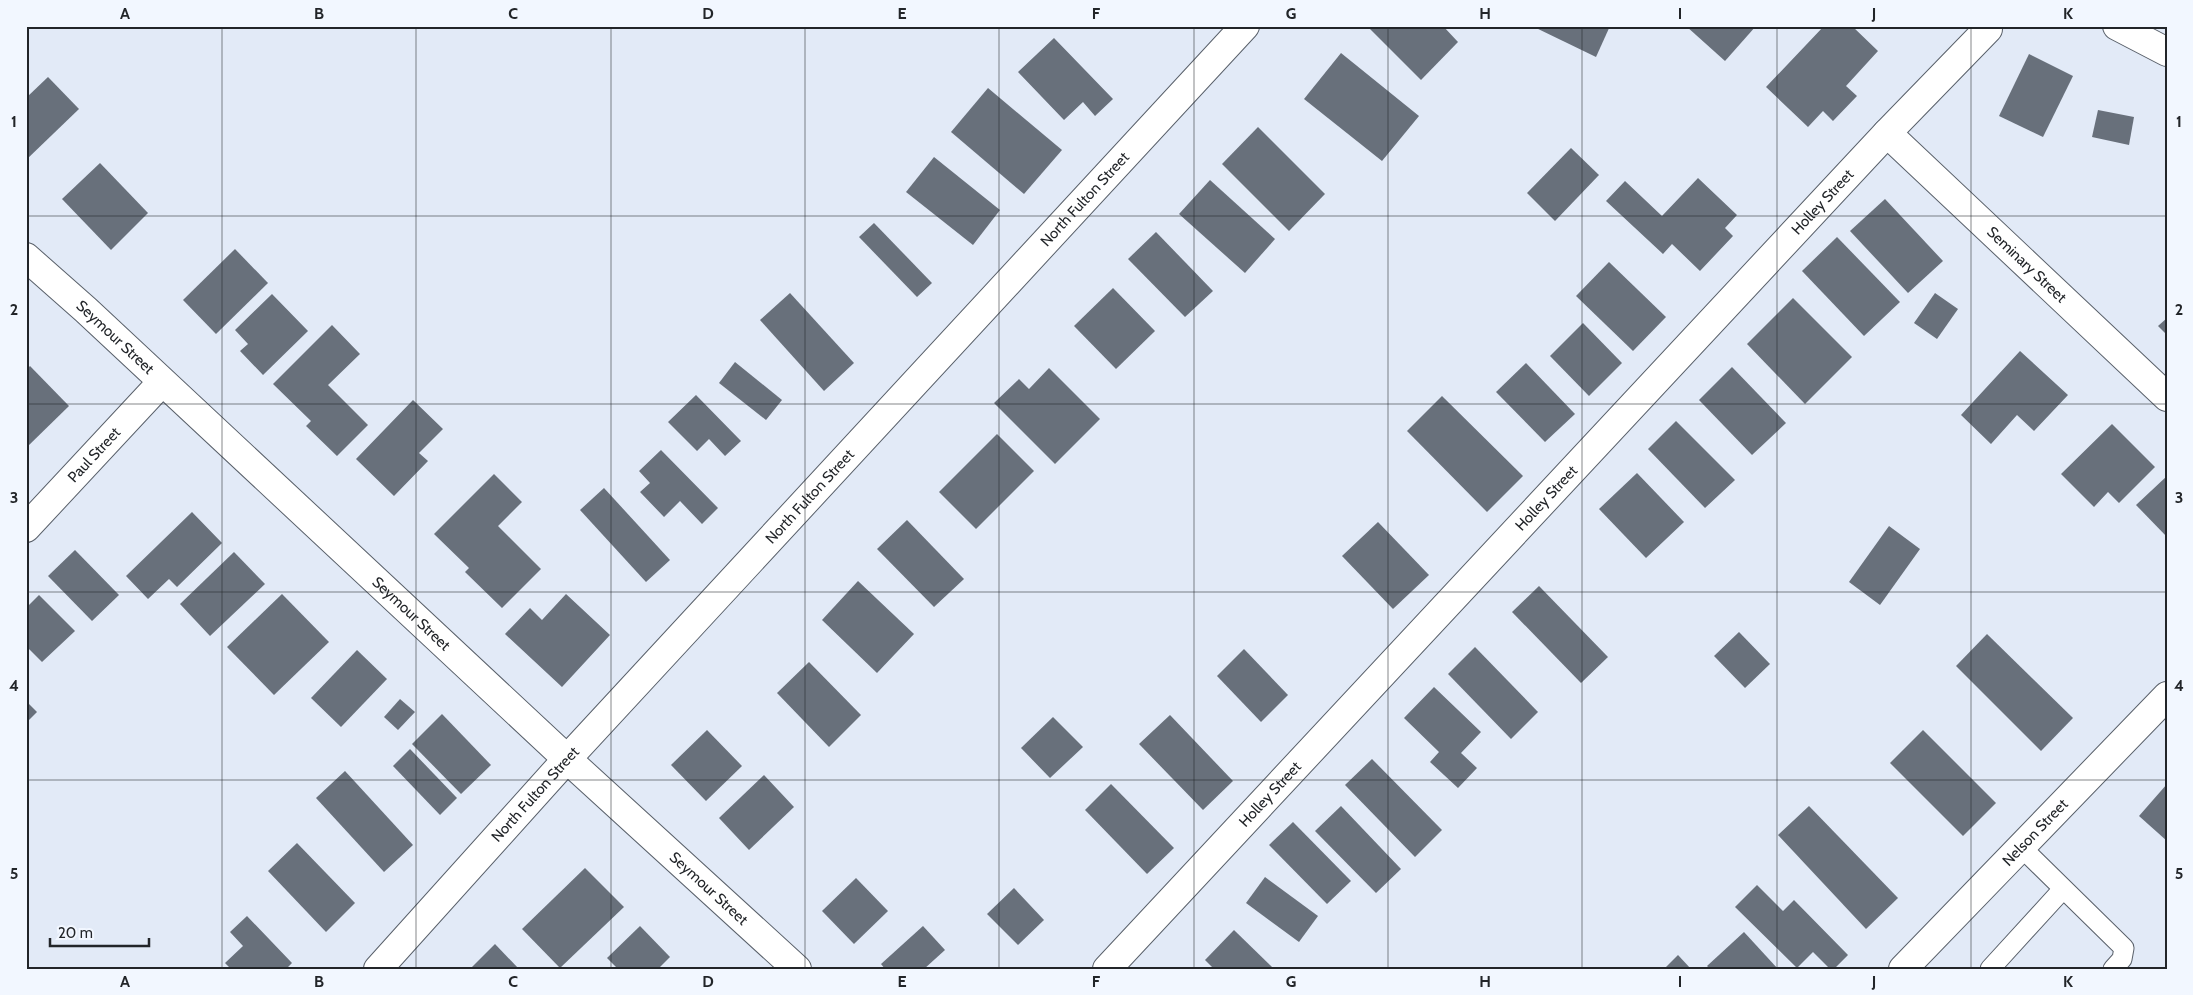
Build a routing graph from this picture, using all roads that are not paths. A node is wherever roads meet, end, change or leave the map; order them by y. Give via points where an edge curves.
1 (1245, 26) edge
2 (2117, 26) edge
3 (1988, 29) dead end
4 (2167, 52) edge
5 (1887, 133) junction
6 (26, 257) edge
7 (162, 382) junction
8 (2167, 397) edge
9 (26, 528) edge
10 (2167, 696) edge
11 (567, 759) junction
12 (2021, 847) junction
13 (2063, 889) junction
14 (378, 969) edge
15 (797, 969) edge
16 (1107, 969) edge
17 (1903, 969) edge
18 (1990, 969) edge
19 (2113, 969) edge

1 - 11 main road, North Fulton Street
2 - 4 main road
3 - 5 main road, Holley Street
5 - 8 main road, Seminary Street
5 - 16 main road, Holley Street
6 - 7 main road, Seymour Street
7 - 9 main road, Paul Street
7 - 11 main road, Seymour Street
10 - 12 main road, Nelson Street
11 - 14 main road, North Fulton Street
11 - 15 main road, Seymour Street
12 - 13 lane
12 - 17 main road, Nelson Street
13 - 18 lane
13 - 19 lane via 2124,948 2122,959

